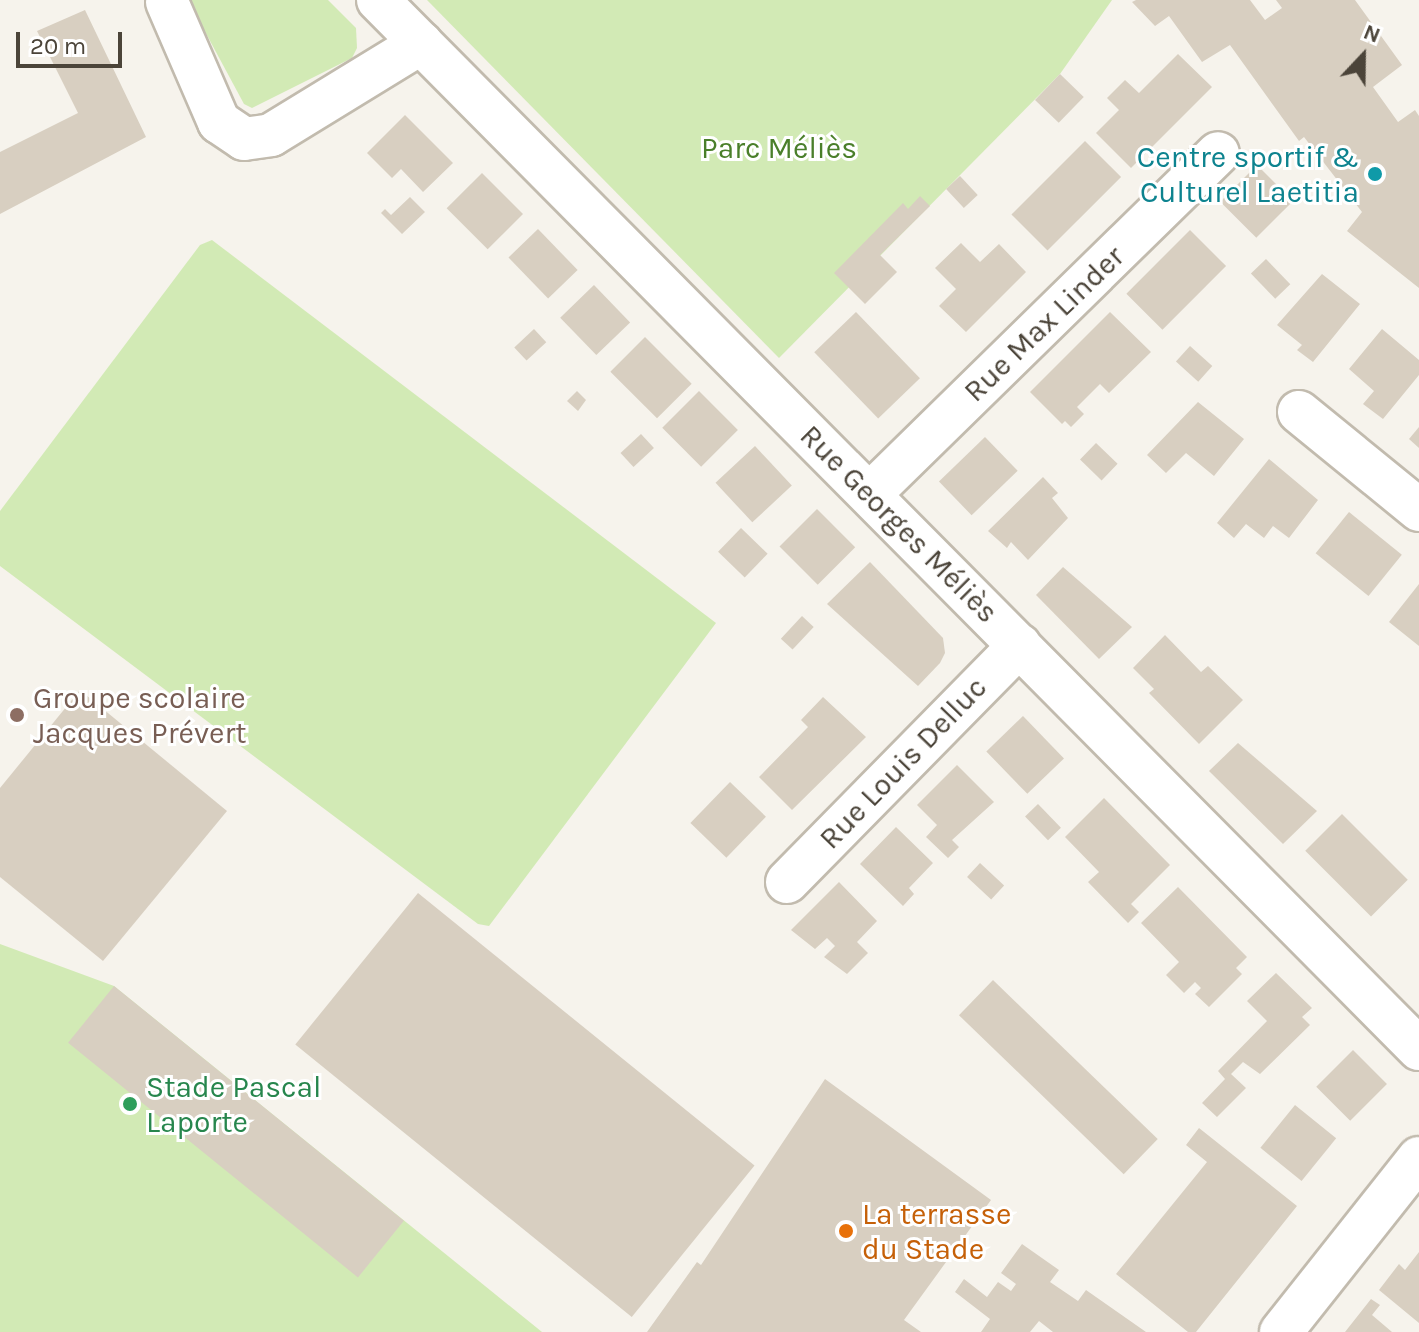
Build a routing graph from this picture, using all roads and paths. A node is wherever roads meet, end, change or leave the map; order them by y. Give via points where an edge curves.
1 (378, 0) edge
2 (167, 2) dead end
3 (421, 43) junction
4 (1218, 153) dead end
5 (1299, 412) dead end
6 (870, 494) junction
7 (1419, 510) edge
8 (1020, 645) junction
9 (787, 882) dead end
10 (1419, 1049) edge
11 (1419, 1158) edge
12 (1281, 1332) edge

1 - 3 street, Rue Georges Méliès
2 - 3 street via 219,122 244,139 271,135
3 - 6 street, Rue Georges Méliès
4 - 6 street, Rue Max Linder
5 - 7 street
6 - 8 street, Rue Georges Méliès
8 - 9 street, Rue Louis Delluc
8 - 10 street, Rue Georges Méliès
11 - 12 street

